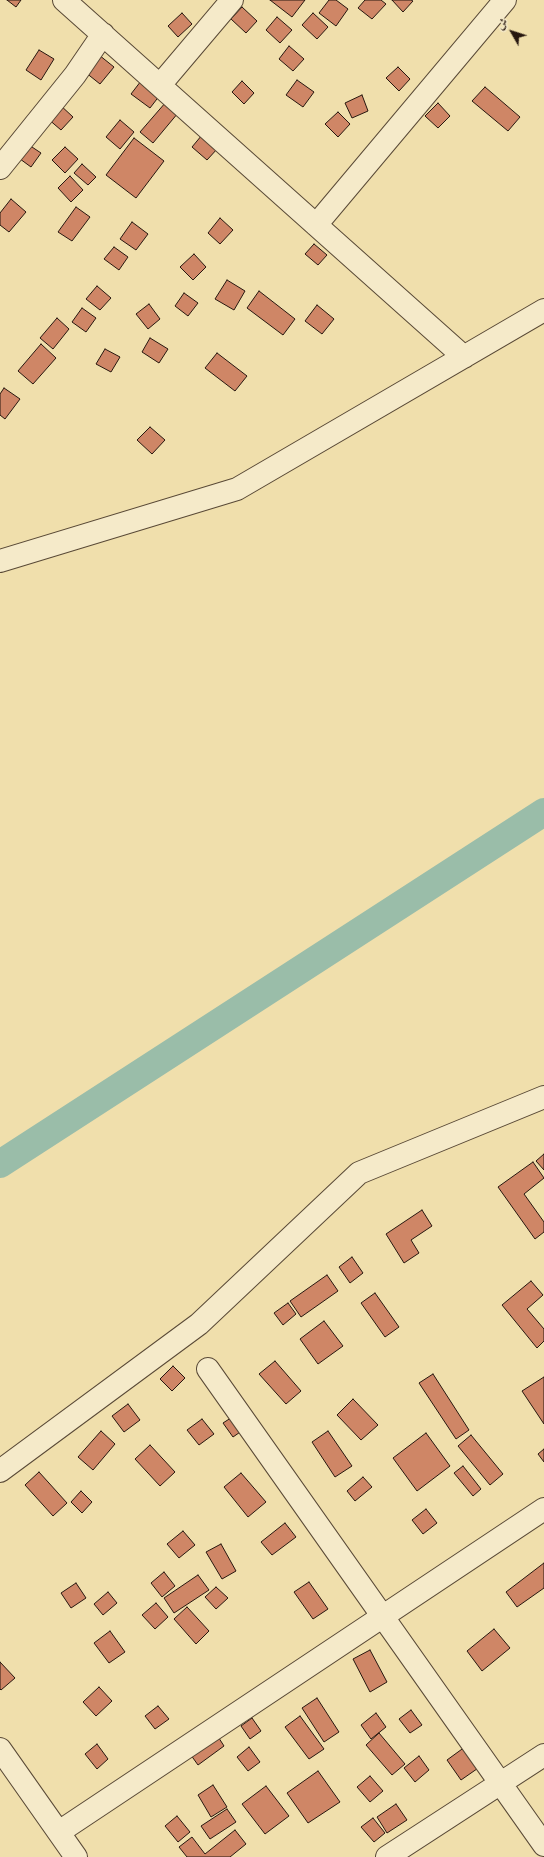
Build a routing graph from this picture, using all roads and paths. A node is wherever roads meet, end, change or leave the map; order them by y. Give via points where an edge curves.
1 (64, 0) edge
2 (232, 0) edge
3 (505, 0) edge
4 (103, 34) junction
5 (160, 85) junction
6 (0, 168) edge
7 (316, 225) junction
8 (544, 310) edge
9 (464, 357) junction
10 (0, 561) edge
11 (543, 1098) edge
12 (208, 1369) dead end
13 (0, 1471) edge
14 (544, 1509) edge
15 (383, 1616) junction
16 (0, 1749) edge
17 (544, 1754) edge
18 (500, 1783) junction
19 (59, 1832) junction
20 (544, 1845) edge
21 (76, 1857) edge
22 (387, 1857) edge

1 - 4 street
2 - 5 street
3 - 7 street
4 - 5 street
4 - 6 street via 75,75
5 - 7 street
7 - 9 street
8 - 9 street
9 - 10 street via 237,489
11 - 13 street via 359,1173 199,1324
12 - 15 street
14 - 15 street
15 - 18 street
15 - 19 street
16 - 19 street
17 - 18 street
18 - 20 street
18 - 22 street
19 - 21 street

